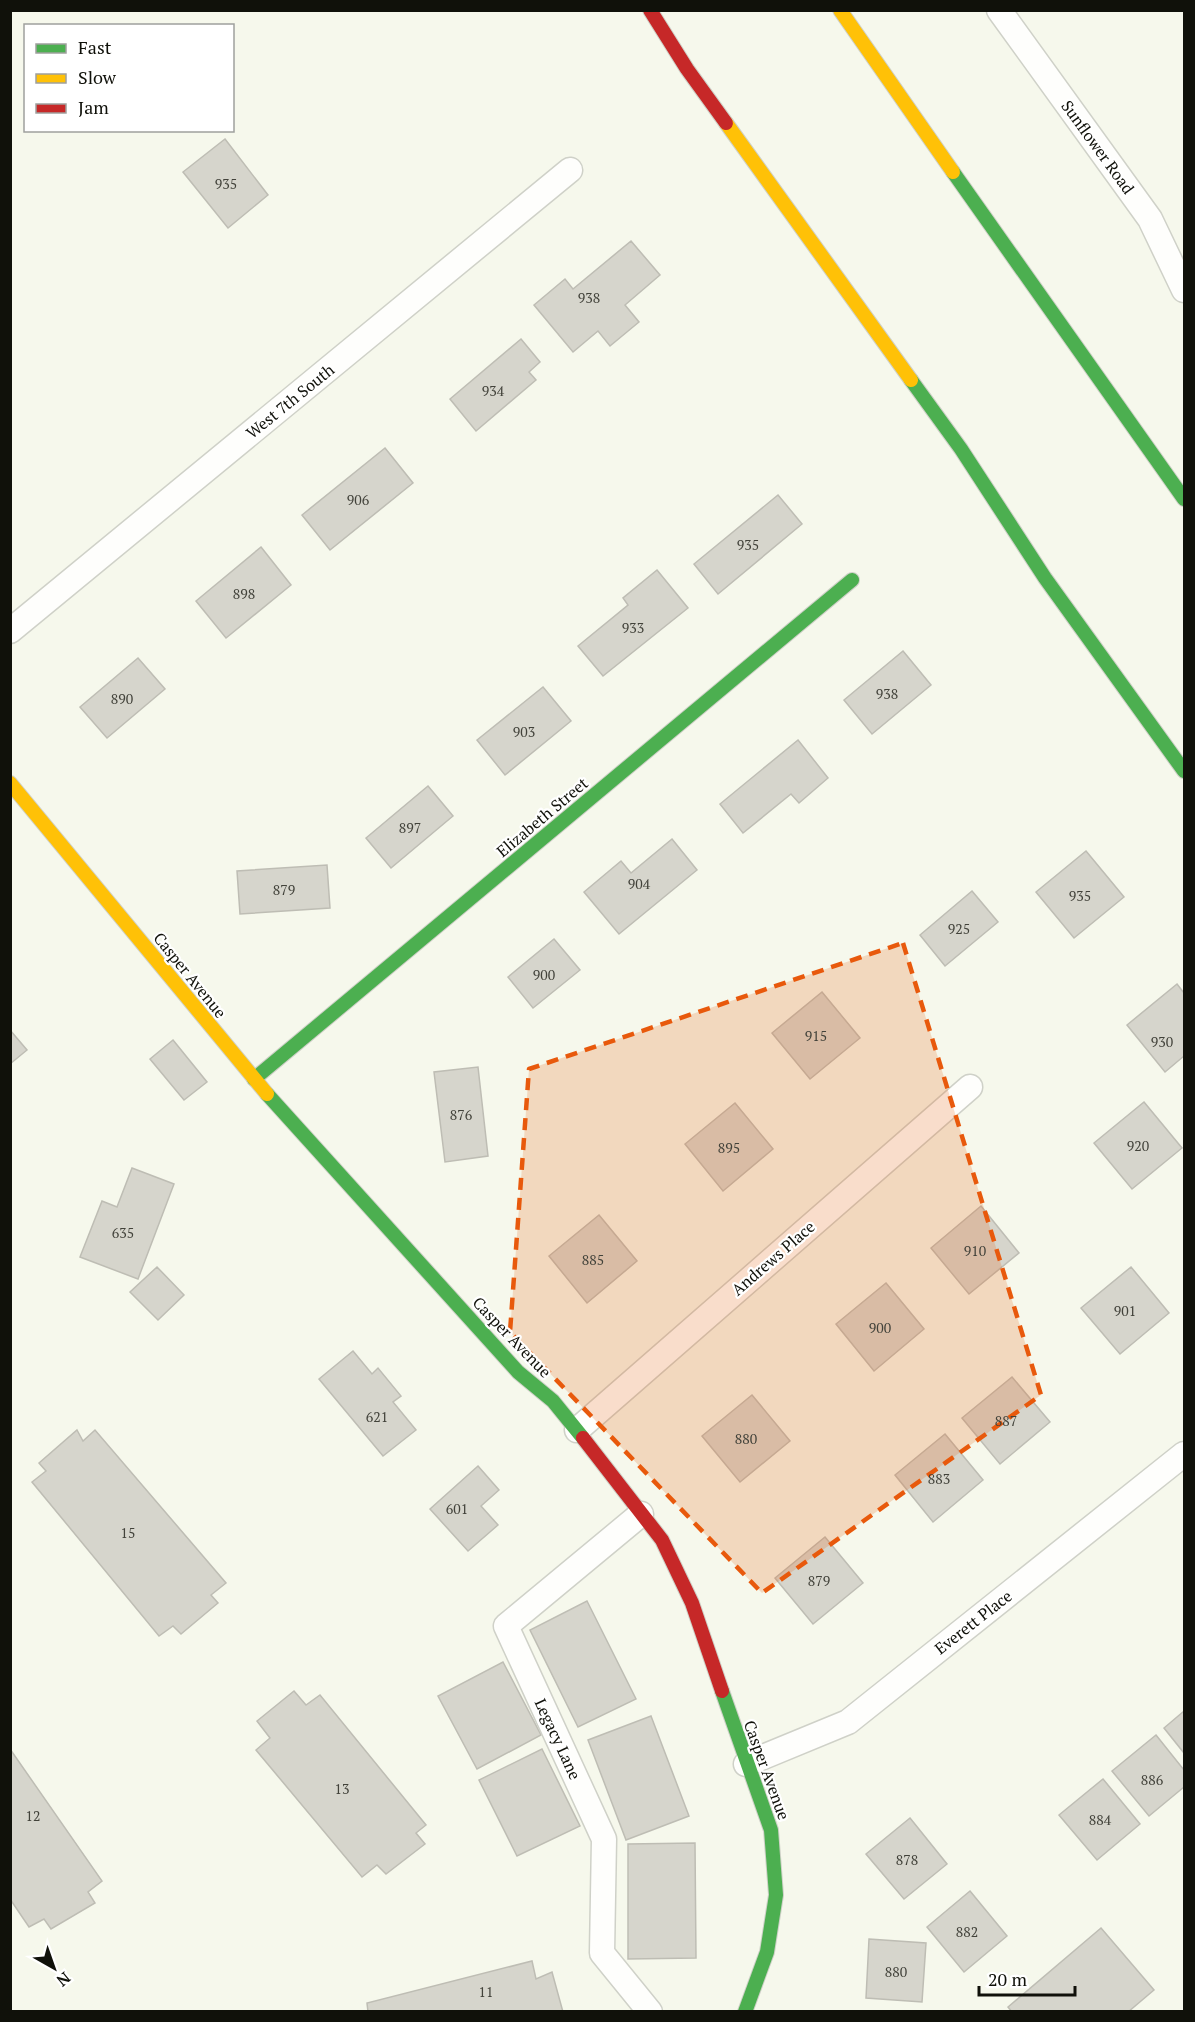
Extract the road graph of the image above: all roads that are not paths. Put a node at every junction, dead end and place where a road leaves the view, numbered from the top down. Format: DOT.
graph roads {
  1 [pos="650,10"];
  2 [pos="840,10"];
  3 [pos="999,10"];
  4 [pos="570,170"];
  5 [pos="1185,290"];
  6 [pos="1185,499"];
  7 [pos="852,580"];
  8 [pos="10,631"];
  9 [pos="1185,771"];
  10 [pos="10,783"];
  11 [pos="254,1079"];
  12 [pos="969,1087"];
  13 [pos="577,1430"];
  14 [pos="1185,1454"];
  15 [pos="641,1514"];
  16 [pos="746,1764"];
  17 [pos="650,2012"];
  18 [pos="745,2012"];
  1 -- 9 [label="main road"];
  2 -- 6 [label="main road"];
  3 -- 5 [label="street, Sunflower Road"];
  4 -- 8 [label="street, West 7th South"];
  7 -- 11 [label="main road, Elizabeth Street"];
  10 -- 11 [label="main road, Casper Avenue"];
  11 -- 13 [label="main road, Casper Avenue"];
  12 -- 13 [label="street, Andrews Place"];
  13 -- 15 [label="main road, Casper Avenue"];
  14 -- 16 [label="street, Everett Place"];
  15 -- 16 [label="main road, Casper Avenue"];
  15 -- 17 [label="street, Legacy Lane"];
  16 -- 18 [label="main road, Casper Avenue"];
}
